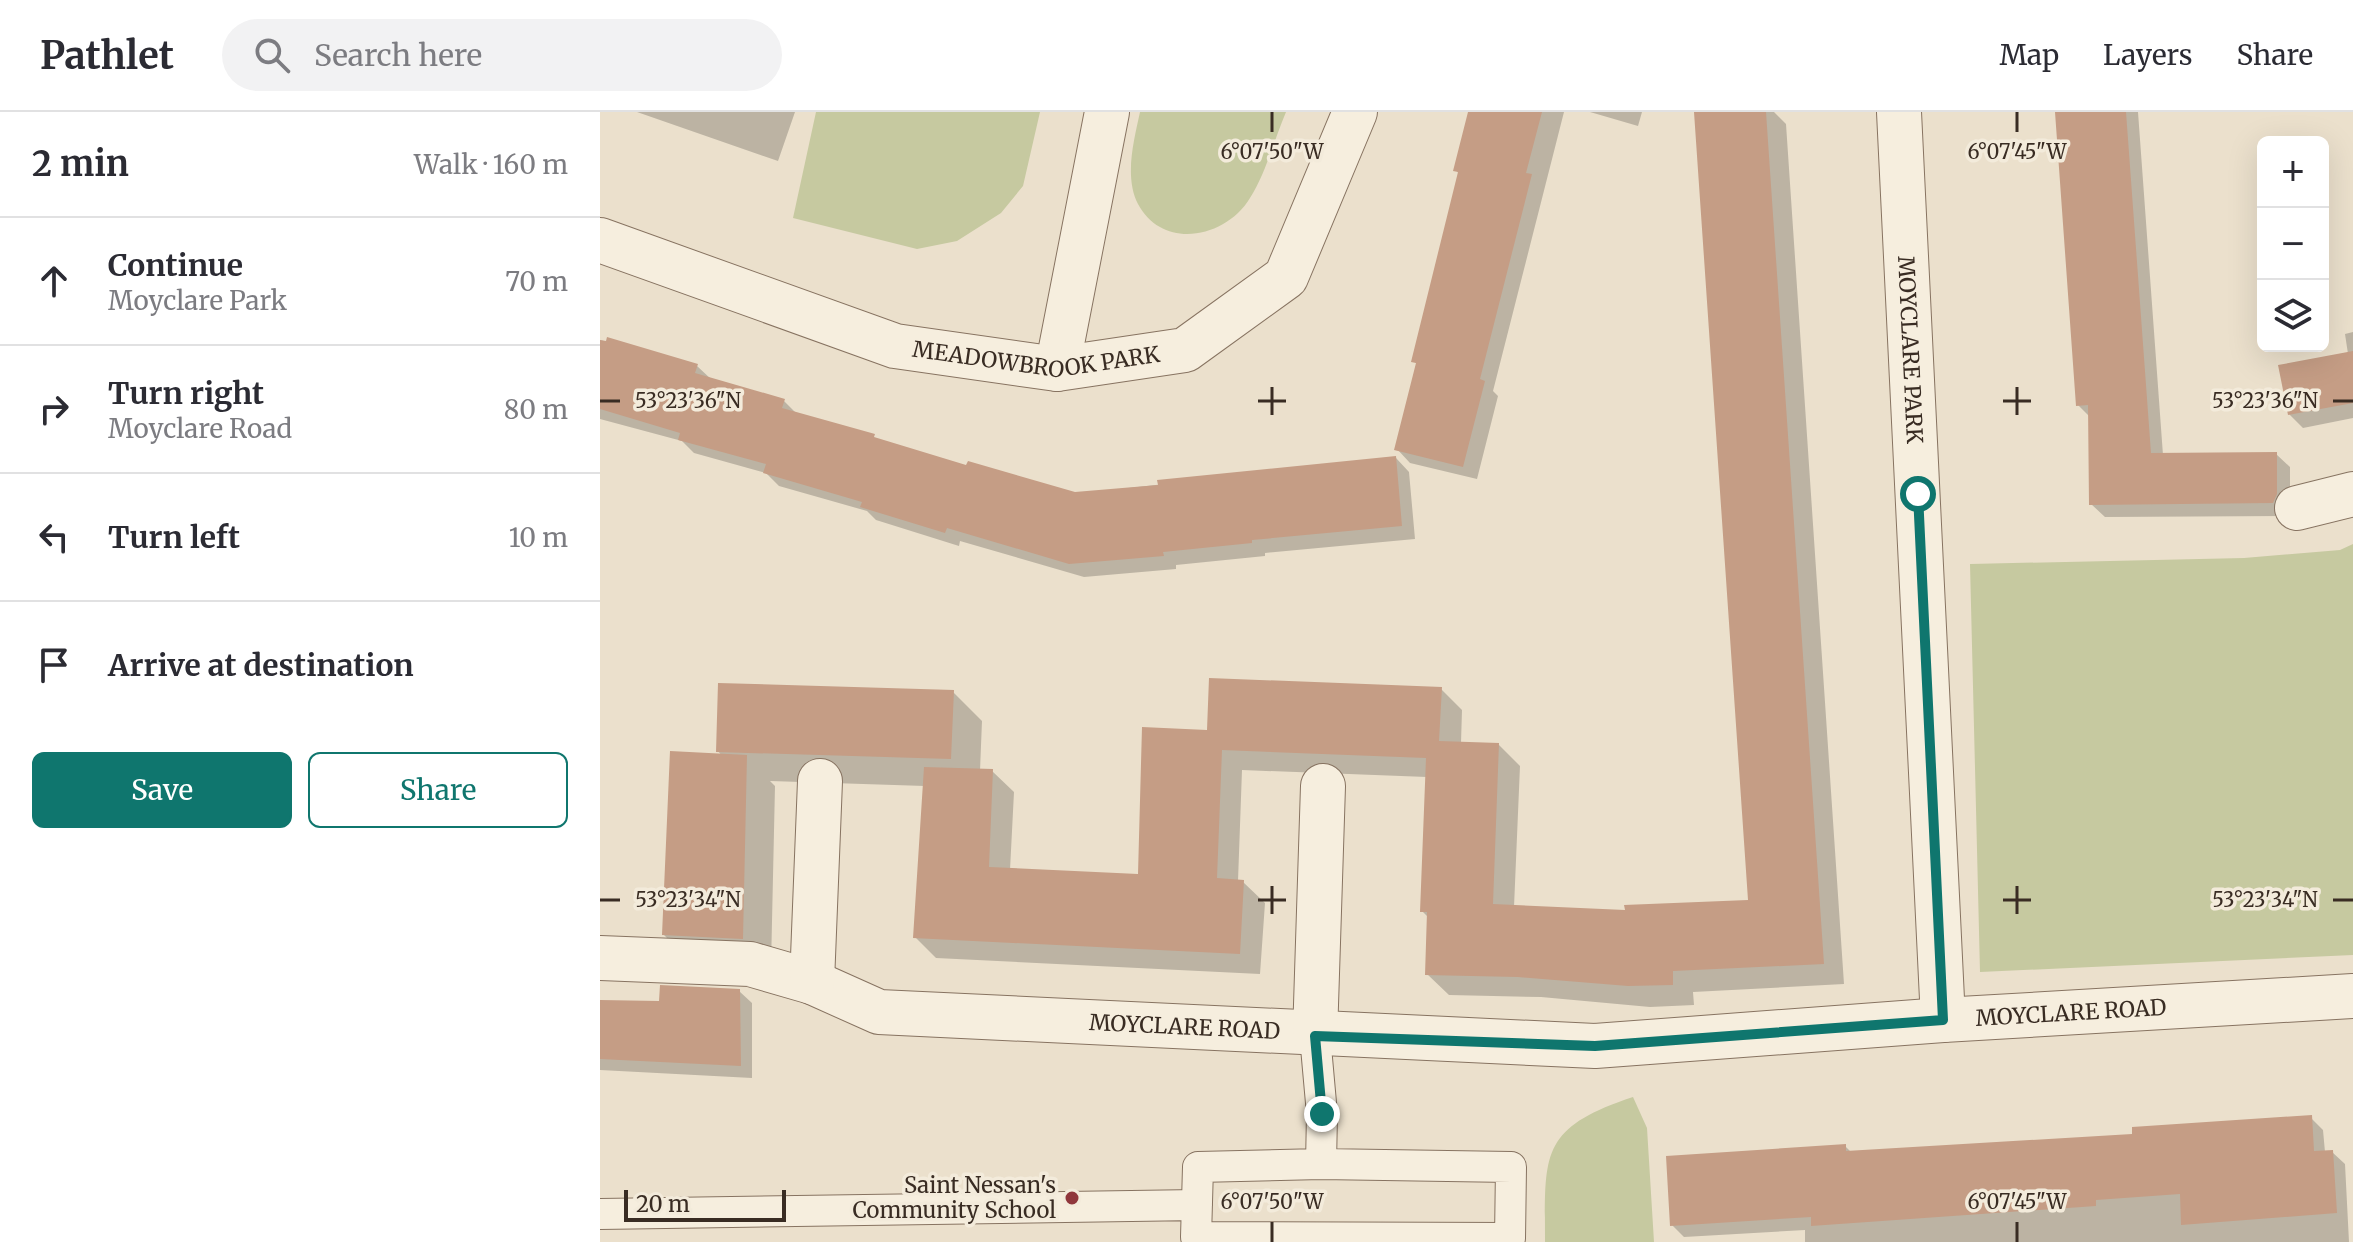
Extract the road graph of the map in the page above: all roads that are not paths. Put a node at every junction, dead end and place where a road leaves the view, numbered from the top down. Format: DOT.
graph roads {
  1 [pos="1107,112"];
  2 [pos="1355,112"];
  3 [pos="1899,112"];
  4 [pos="600,240"];
  5 [pos="1057,369"];
  6 [pos="2353,494"];
  7 [pos="2297,508"];
  8 [pos="820,781"];
  9 [pos="1323,786"];
  10 [pos="600,958"];
  11 [pos="812,982"];
  12 [pos="2353,996"];
  13 [pos="1943,1020"];
  14 [pos="1315,1036"];
  15 [pos="1321,1164"];
  16 [pos="1197,1205"];
  17 [pos="600,1214"];
  1 -- 5 [label="street"];
  2 -- 5 [label="street, MEADOWBROOK PARK"];
  3 -- 13 [label="street, MOYCLARE PARK"];
  4 -- 5 [label="street, MEADOWBROOK PARK"];
  6 -- 7 [label="street"];
  8 -- 11 [label="street"];
  9 -- 14 [label="street"];
  10 -- 11 [label="street, MOYCLARE ROAD"];
  11 -- 14 [label="street, MOYCLARE ROAD"];
  12 -- 13 [label="street, MOYCLARE ROAD"];
  13 -- 14 [label="street, MOYCLARE ROAD"];
  14 -- 15 [label="lane"];
  15 -- 16 [label="lane"];
  15 -- 16 [label="lane"];
  16 -- 17 [label="lane"];
}
